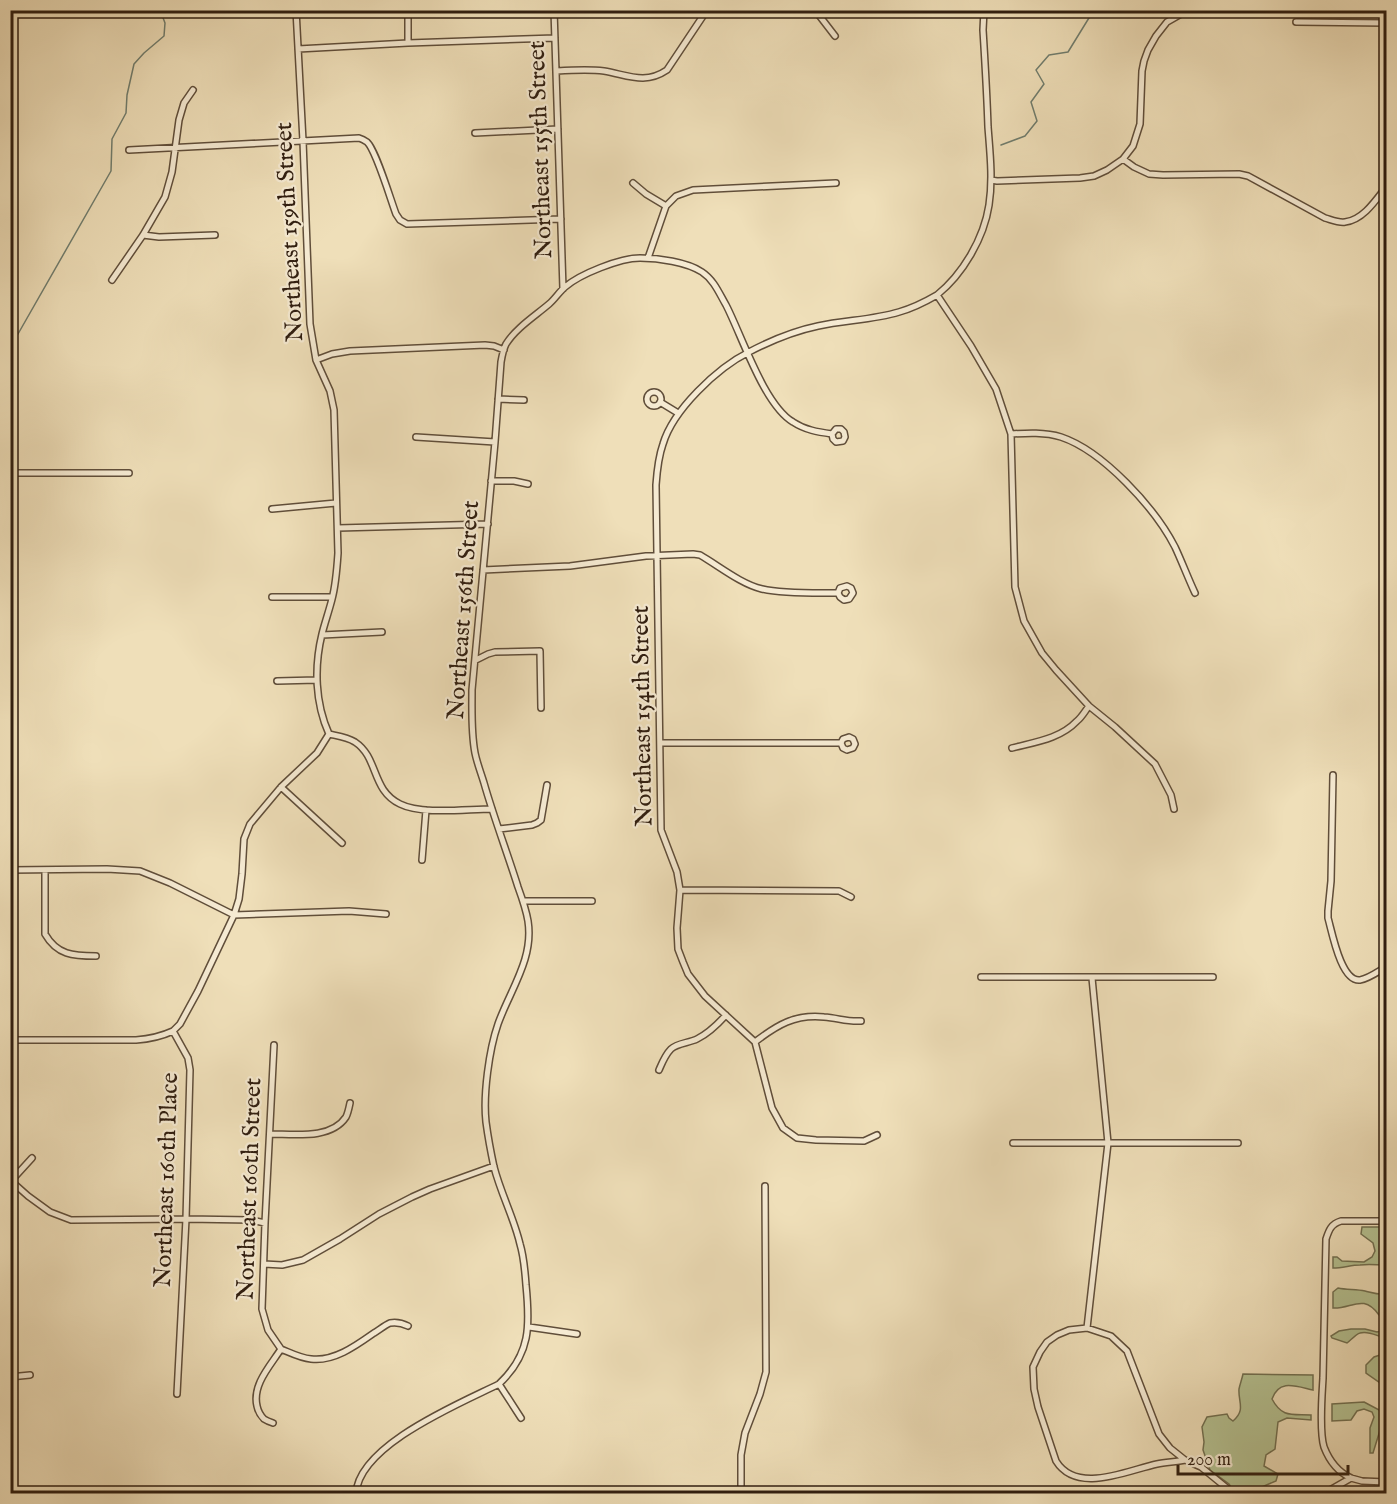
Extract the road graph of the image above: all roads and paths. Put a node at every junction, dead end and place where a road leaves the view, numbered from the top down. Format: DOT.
graph roads {
  1 [pos="296,10"];
  2 [pos="408,10"];
  3 [pos="554,10"];
  4 [pos="707,10"];
  5 [pos="815,10"];
  6 [pos="984,10"];
  7 [pos="1192,10"];
  8 [pos="1296,22"];
  9 [pos="1386,23"];
  10 [pos="835,36"];
  11 [pos="555,38"];
  12 [pos="408,43"];
  13 [pos="298,49"];
  14 [pos="557,71"];
  15 [pos="193,90"];
  16 [pos="1386,123"];
  17 [pos="558,129"];
  18 [pos="475,132"];
  19 [pos="1386,134"];
  20 [pos="303,141"];
  21 [pos="174,148"];
  22 [pos="129,150"];
  23 [pos="1123,159"];
  24 [pos="991,180"];
  25 [pos="633,183"];
  26 [pos="836,183"];
  27 [pos="1386,187"];
  28 [pos="666,206"];
  29 [pos="561,219"];
  30 [pos="215,235"];
  31 [pos="143,236"];
  32 [pos="648,258"];
  33 [pos="112,280"];
  34 [pos="563,289"];
  35 [pos="937,295"];
  36 [pos="504,350"];
  37 [pos="747,352"];
  38 [pos="316,360"];
  39 [pos="498,399"];
  40 [pos="524,400"];
  41 [pos="660,402"];
  42 [pos="678,413"];
  43 [pos="832,434"];
  44 [pos="1011,434"];
  45 [pos="416,437"];
  46 [pos="495,442"];
  47 [pos="10,473"];
  48 [pos="129,473"];
  49 [pos="491,481"];
  50 [pos="528,484"];
  51 [pos="336,503"];
  52 [pos="272,508"];
  53 [pos="488,524"];
  54 [pos="338,528"];
  55 [pos="658,555"];
  56 [pos="483,570"];
  57 [pos="838,593"];
  58 [pos="1195,593"];
  59 [pos="272,597"];
  60 [pos="332,597"];
  61 [pos="382,632"];
  62 [pos="322,634"];
  63 [pos="476,660"];
  64 [pos="317,680"];
  65 [pos="277,681"];
  66 [pos="1089,706"];
  67 [pos="540,708"];
  68 [pos="329,734"];
  69 [pos="660,743"];
  70 [pos="842,743"];
  71 [pos="1012,748"];
  72 [pos="1332,775"];
  73 [pos="547,785"];
  74 [pos="281,787"];
  75 [pos="492,809"];
  76 [pos="1174,809"];
  77 [pos="426,810"];
  78 [pos="499,830"];
  79 [pos="342,843"];
  80 [pos="422,860"];
  81 [pos="10,870"];
  82 [pos="45,870"];
  83 [pos="680,890"];
  84 [pos="851,897"];
  85 [pos="523,901"];
  86 [pos="592,901"];
  87 [pos="386,914"];
  88 [pos="234,915"];
  89 [pos="96,956"];
  90 [pos="1386,967"];
  91 [pos="981,977"];
  92 [pos="1213,977"];
  93 [pos="1092,978"];
  94 [pos="726,1015"];
  95 [pos="861,1021"];
  96 [pos="173,1030"];
  97 [pos="10,1040"];
  98 [pos="755,1042"];
  99 [pos="274,1045"];
  100 [pos="659,1070"];
  101 [pos="350,1103"];
  102 [pos="270,1134"];
  103 [pos="877,1134"];
  104 [pos="1013,1143"];
  105 [pos="1107,1143"];
  106 [pos="1238,1143"];
  107 [pos="32,1158"];
  108 [pos="494,1166"];
  109 [pos="11,1180"];
  110 [pos="765,1186"];
  111 [pos="186,1219"];
  112 [pos="1386,1221"];
  113 [pos="265,1223"];
  114 [pos="264,1264"];
  115 [pos="408,1326"];
  116 [pos="529,1327"];
  117 [pos="1087,1328"];
  118 [pos="577,1334"];
  119 [pos="281,1349"];
  120 [pos="30,1375"];
  121 [pos="10,1377"];
  122 [pos="499,1384"];
  123 [pos="177,1394"];
  124 [pos="522,1418"];
  125 [pos="273,1423"];
  126 [pos="1185,1460"];
  127 [pos="1351,1478"];
  128 [pos="1386,1482"];
  129 [pos="356,1494"];
  130 [pos="741,1494"];
  131 [pos="1231,1494"];
  132 [pos="1323,1494"];
  1 -- 13 [label="street, Northeast 159th Street"];
  2 -- 12 [label="street"];
  3 -- 11 [label="street, Northeast 155th Street"];
  4 -- 14 [label="street"];
  5 -- 10 [label="street"];
  6 -- 24 [label="street"];
  7 -- 23 [label="street"];
  8 -- 9 [label="street"];
  11 -- 12 [label="street"];
  11 -- 14 [label="street, Northeast 155th Street"];
  12 -- 13 [label="street"];
  13 -- 20 [label="street, Northeast 159th Street"];
  14 -- 17 [label="street, Northeast 155th Street"];
  15 -- 21 [label="street"];
  16 -- 19 [label="street"];
  17 -- 18 [label="street"];
  17 -- 29 [label="street, Northeast 155th Street"];
  20 -- 21 [label="street"];
  20 -- 29 [label="street"];
  20 -- 38 [label="street, Northeast 159th Street"];
  21 -- 22 [label="street"];
  21 -- 31 [label="street"];
  23 -- 24 [label="street"];
  23 -- 27 [label="street"];
  24 -- 35 [label="street"];
  25 -- 28 [label="street"];
  26 -- 28 [label="street"];
  28 -- 32 [label="street"];
  29 -- 34 [label="street, Northeast 155th Street"];
  30 -- 31 [label="street"];
  31 -- 33 [label="street"];
  32 -- 34 [label="street, Northeast 156th Street"];
  32 -- 37 [label="street, Northeast 156th Street"];
  34 -- 36 [label="street, Northeast 156th Street"];
  35 -- 37 [label="street, Northeast 154th Street"];
  35 -- 44 [label="street"];
  36 -- 38 [label="street"];
  36 -- 39 [label="street, Northeast 156th Street"];
  37 -- 42 [label="street, Northeast 154th Street"];
  37 -- 43 [label="street, Northeast 156th Street"];
  38 -- 51 [label="street, Northeast 159th Street"];
  39 -- 40 [label="street"];
  39 -- 46 [label="street, Northeast 156th Street"];
  41 -- 42 [label="street"];
  42 -- 55 [label="street, Northeast 154th Street"];
  44 -- 58 [label="street"];
  44 -- 66 [label="street"];
  45 -- 46 [label="street"];
  46 -- 49 [label="street, Northeast 156th Street"];
  47 -- 48 [label="street"];
  49 -- 50 [label="street"];
  49 -- 53 [label="street, Northeast 156th Street"];
  51 -- 52 [label="street"];
  51 -- 54 [label="street, Northeast 159th Street"];
  53 -- 54 [label="street"];
  53 -- 56 [label="street, Northeast 156th Street"];
  54 -- 60 [label="street, Northeast 159th Street"];
  55 -- 56 [label="street"];
  55 -- 57 [label="street"];
  55 -- 69 [label="street, Northeast 154th Street"];
  56 -- 63 [label="street, Northeast 156th Street"];
  59 -- 60 [label="street"];
  60 -- 62 [label="street, Northeast 159th Street"];
  61 -- 62 [label="street"];
  62 -- 64 [label="street, Northeast 159th Street"];
  63 -- 67 [label="street"];
  63 -- 75 [label="street, Northeast 156th Street"];
  64 -- 65 [label="street"];
  64 -- 68 [label="street, Northeast 159th Street"];
  66 -- 71 [label="street"];
  66 -- 76 [label="street"];
  68 -- 74 [label="street"];
  68 -- 77 [label="street"];
  69 -- 70 [label="street"];
  69 -- 83 [label="street, Northeast 154th Street"];
  72 -- 90 [label="street"];
  73 -- 78 [label="street"];
  74 -- 79 [label="street"];
  74 -- 88 [label="street"];
  75 -- 77 [label="street"];
  75 -- 78 [label="street, Northeast 156th Street"];
  77 -- 80 [label="street"];
  78 -- 85 [label="street, Northeast 156th Street"];
  81 -- 82 [label="street"];
  82 -- 88 [label="street"];
  82 -- 89 [label="street"];
  83 -- 84 [label="street"];
  83 -- 94 [label="street, Northeast 154th Street"];
  85 -- 86 [label="street"];
  85 -- 108 [label="street, Northeast 156th Street"];
  87 -- 88 [label="street"];
  88 -- 96 [label="street"];
  91 -- 93 [label="street"];
  92 -- 93 [label="street"];
  93 -- 105 [label="street"];
  94 -- 98 [label="street, Northeast 154th Street"];
  94 -- 100 [label="street"];
  95 -- 98 [label="street"];
  96 -- 97 [label="street"];
  96 -- 111 [label="street, Northeast 160th Place"];
  98 -- 103 [label="street"];
  99 -- 102 [label="street, Northeast 160th Street"];
  101 -- 102 [label="street"];
  102 -- 113 [label="street, Northeast 160th Street"];
  104 -- 105 [label="street"];
  105 -- 106 [label="street"];
  105 -- 117 [label="street"];
  107 -- 109 [label="street"];
  108 -- 114 [label="street"];
  108 -- 116 [label="street, Northeast 156th Street"];
  109 -- 111 [label="street"];
  110 -- 130 [label="street"];
  111 -- 113 [label="street"];
  111 -- 123 [label="street, Northeast 160th Place"];
  112 -- 127 [label="street"];
  113 -- 114 [label="street, Northeast 160th Street"];
  114 -- 119 [label="street, Northeast 160th Street"];
  115 -- 119 [label="street"];
  116 -- 118 [label="street"];
  116 -- 122 [label="street"];
  117 -- 126 [label="street"];
  117 -- 126 [label="street"];
  119 -- 125 [label="street"];
  120 -- 121 [label="street"];
  122 -- 124 [label="street"];
  122 -- 129 [label="street"];
  126 -- 131 [label="street"];
  127 -- 128 [label="street"];
  127 -- 132 [label="street"];
}
